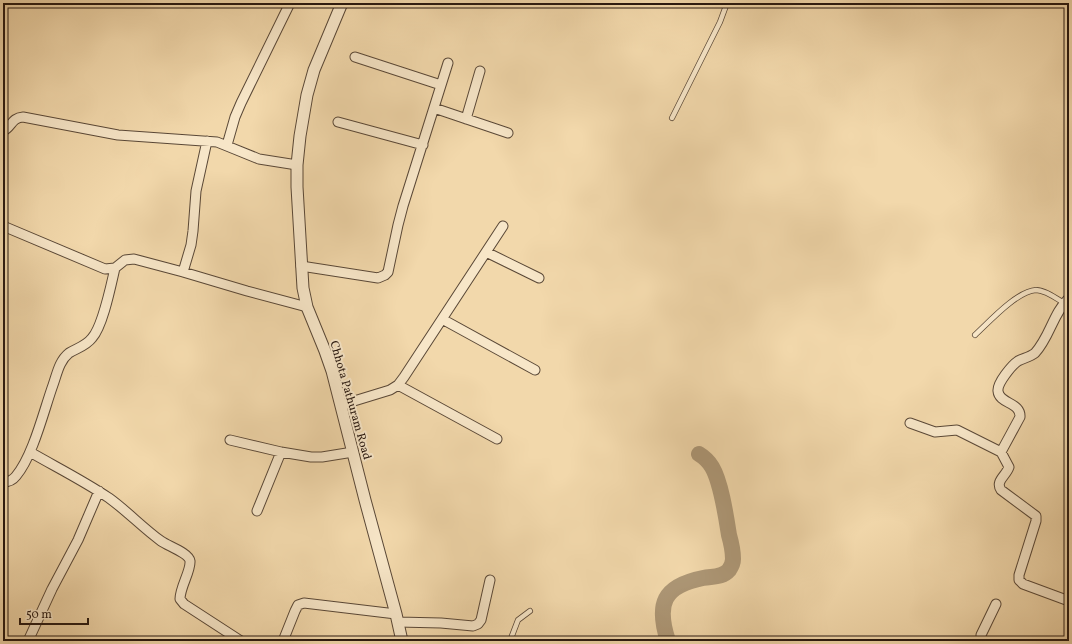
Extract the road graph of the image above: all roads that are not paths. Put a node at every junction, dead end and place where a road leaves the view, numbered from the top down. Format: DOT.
graph roads {
  1 [pos="290,3"];
  2 [pos="342,3"];
  3 [pos="727,3"];
  4 [pos="355,58"];
  5 [pos="448,63"];
  6 [pos="480,71"];
  7 [pos="442,85"];
  8 [pos="434,108"];
  9 [pos="672,118"];
  10 [pos="466,119"];
  11 [pos="338,122"];
  12 [pos="3,131"];
  13 [pos="508,133"];
  14 [pos="207,141"];
  15 [pos="227,145"];
  16 [pos="423,145"];
  17 [pos="297,165"];
  18 [pos="3,226"];
  19 [pos="503,226"];
  20 [pos="486,252"];
  21 [pos="301,266"];
  22 [pos="115,268"];
  23 [pos="183,272"];
  24 [pos="539,278"];
  25 [pos="1066,300"];
  26 [pos="307,307"];
  27 [pos="442,319"];
  28 [pos="975,335"];
  29 [pos="535,370"];
  30 [pos="398,385"];
  31 [pos="341,405"];
  32 [pos="910,423"];
  33 [pos="497,439"];
  34 [pos="230,440"];
  35 [pos="30,452"];
  36 [pos="281,452"];
  37 [pos="353,452"];
  38 [pos="1001,452"];
  39 [pos="3,482"];
  40 [pos="99,491"];
  41 [pos="257,511"];
  42 [pos="490,580"];
  43 [pos="1069,601"];
  44 [pos="996,604"];
  45 [pos="530,611"];
  46 [pos="397,618"];
  47 [pos="28,641"];
  48 [pos="241,641"];
  49 [pos="283,641"];
  50 [pos="402,641"];
  51 [pos="510,641"];
  52 [pos="981,641"];
  1 -- 15 [label="street"];
  2 -- 17 [label="street, Chhota Pathuram Road"];
  3 -- 9 [label="lane"];
  4 -- 7 [label="street"];
  5 -- 7 [label="street"];
  6 -- 10 [label="street"];
  7 -- 8 [label="street"];
  8 -- 10 [label="street"];
  8 -- 16 [label="street"];
  10 -- 13 [label="street"];
  11 -- 16 [label="street"];
  12 -- 14 [label="street"];
  14 -- 15 [label="street"];
  14 -- 23 [label="street"];
  15 -- 17 [label="street"];
  16 -- 21 [label="street"];
  17 -- 21 [label="street, Chhota Pathuram Road"];
  18 -- 22 [label="street"];
  19 -- 20 [label="street"];
  20 -- 24 [label="street"];
  20 -- 27 [label="street"];
  21 -- 26 [label="street, Chhota Pathuram Road"];
  22 -- 23 [label="street"];
  22 -- 35 [label="street"];
  23 -- 26 [label="street"];
  25 -- 28 [label="lane"];
  25 -- 38 [label="street"];
  26 -- 31 [label="street, Chhota Pathuram Road"];
  27 -- 29 [label="street"];
  27 -- 30 [label="street"];
  30 -- 31 [label="street"];
  30 -- 33 [label="street"];
  31 -- 37 [label="street, Chhota Pathuram Road"];
  32 -- 38 [label="street"];
  34 -- 36 [label="street"];
  35 -- 39 [label="street"];
  35 -- 40 [label="street"];
  36 -- 37 [label="street"];
  36 -- 41 [label="street"];
  37 -- 46 [label="street, Chhota Pathuram Road"];
  38 -- 43 [label="street"];
  40 -- 47 [label="street"];
  40 -- 48 [label="street"];
  42 -- 46 [label="street"];
  44 -- 52 [label="street"];
  45 -- 51 [label="lane"];
  46 -- 49 [label="street"];
  46 -- 50 [label="street, Chhota Pathuram Road"];
}
